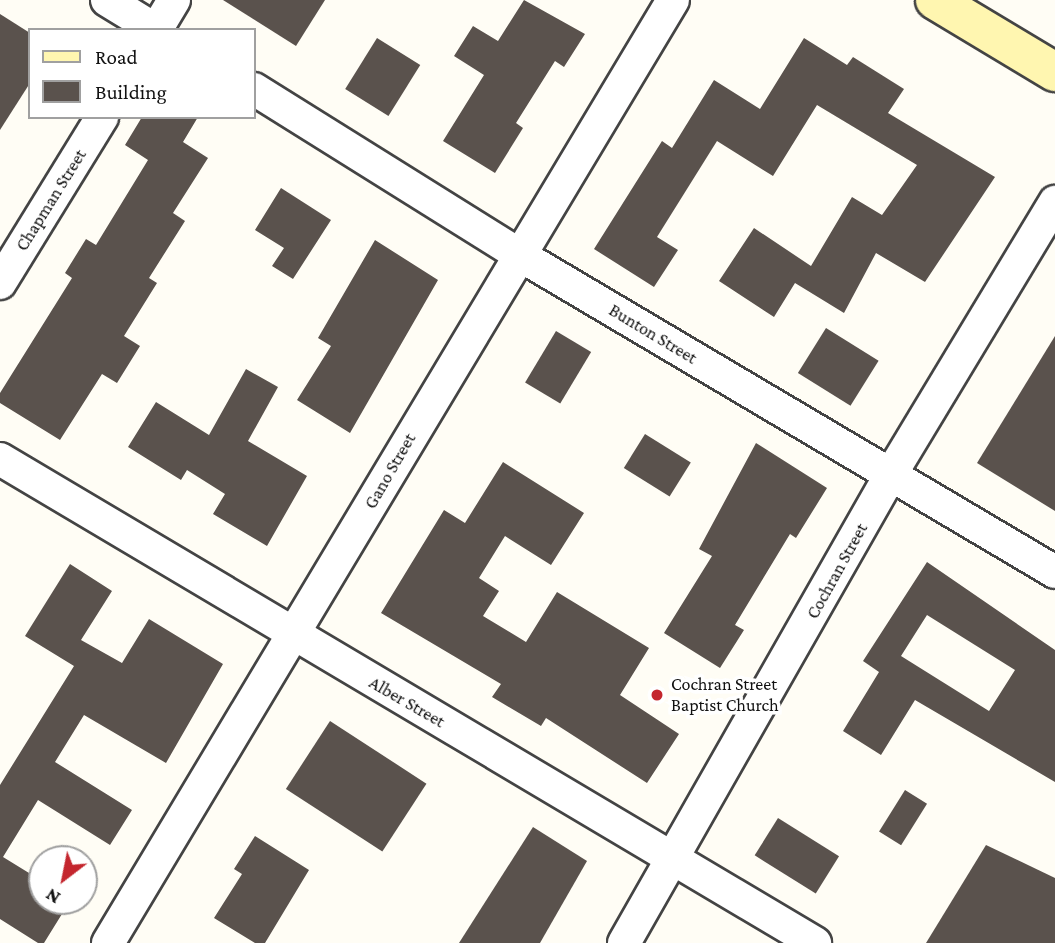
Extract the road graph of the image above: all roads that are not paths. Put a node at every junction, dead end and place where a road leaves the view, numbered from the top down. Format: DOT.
graph roads {
  1 [pos="107,0"];
  2 [pos="174,0"];
  3 [pos="673,0"];
  4 [pos="935,0"];
  5 [pos="153,28"];
  6 [pos="157,28"];
  7 [pos="1055,72"];
  8 [pos="256,90"];
  9 [pos="101,119"];
  10 [pos="1055,202"];
  11 [pos="518,254"];
  12 [pos="0,283"];
  13 [pos="0,458"];
  14 [pos="891,474"];
  15 [pos="1055,572"];
  16 [pos="295,635"];
  17 [pos="674,859"];
  18 [pos="108,943"];
  19 [pos="624,943"];
  20 [pos="816,943"];
  1 -- 5 [label="street"];
  2 -- 6 [label="street"];
  3 -- 11 [label="street, Gano Street"];
  4 -- 7 [label="main road"];
  8 -- 11 [label="street, Bunton Street"];
  9 -- 12 [label="street, Chapman Street"];
  10 -- 14 [label="street, Cochran Street"];
  11 -- 14 [label="street, Bunton Street"];
  11 -- 16 [label="street, Gano Street"];
  13 -- 16 [label="street, Alber Street"];
  14 -- 15 [label="street, Bunton Street"];
  14 -- 17 [label="street, Cochran Street"];
  16 -- 17 [label="street, Alber Street"];
  16 -- 18 [label="street, Gano Street"];
  17 -- 19 [label="street, Cochran Street"];
  17 -- 20 [label="street, Alber Street"];
}
